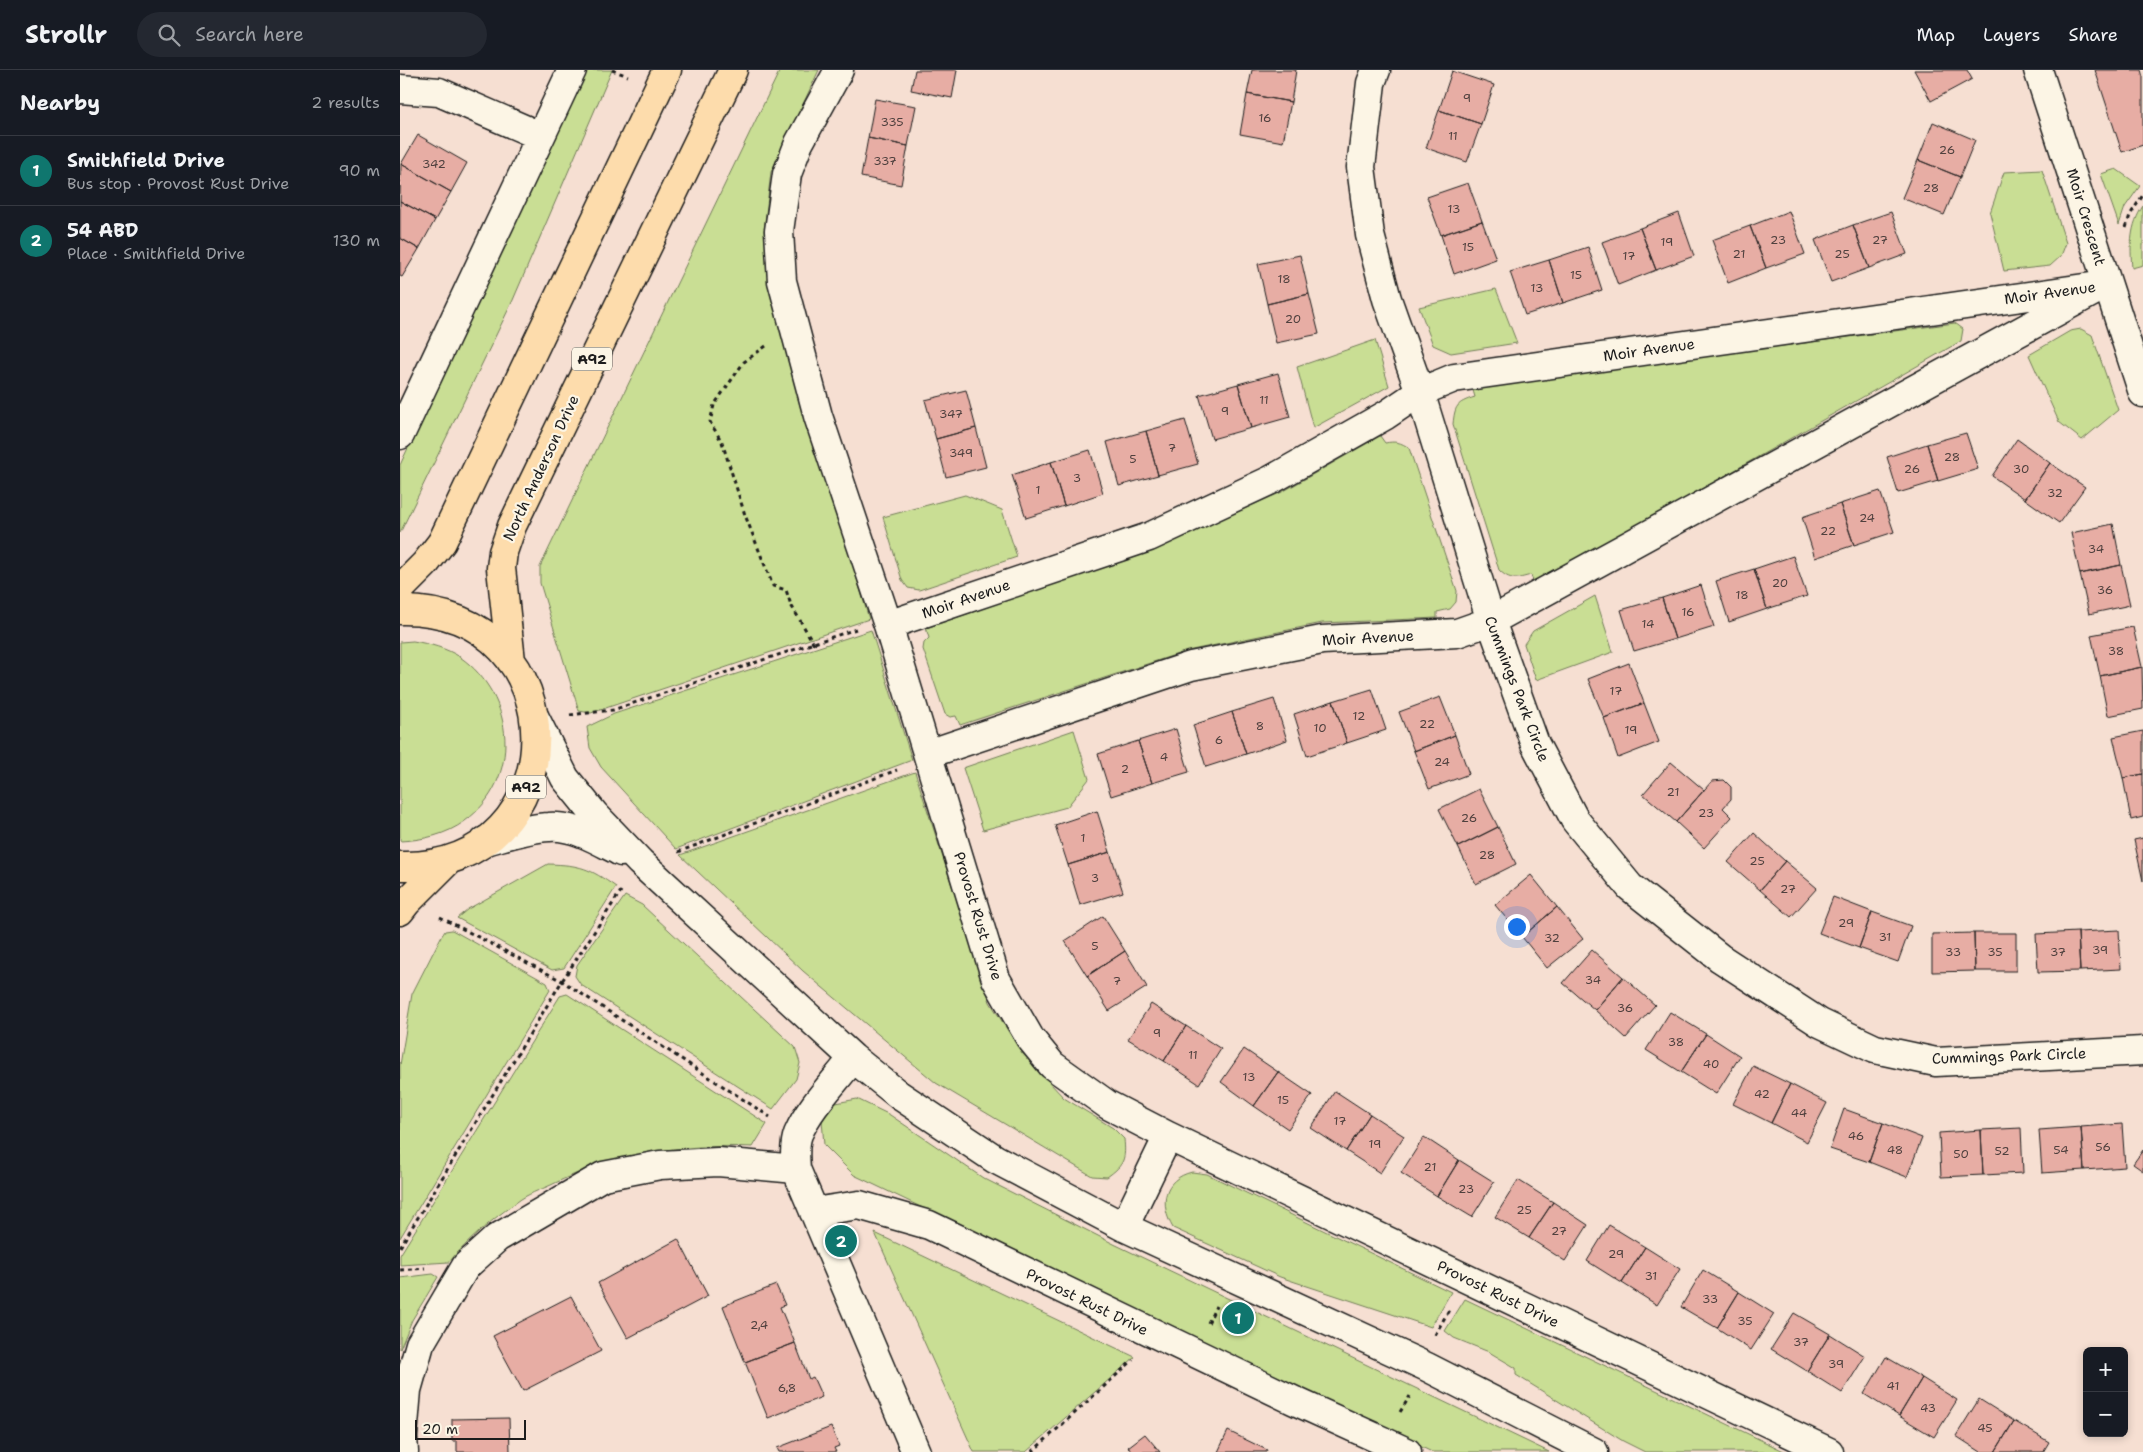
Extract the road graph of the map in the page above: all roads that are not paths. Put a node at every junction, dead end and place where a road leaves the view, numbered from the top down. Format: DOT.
graph roads {
  1 [pos="572,70"];
  2 [pos="667,70"];
  3 [pos="733,70"];
  4 [pos="839,70"];
  5 [pos="1376,70"];
  6 [pos="2038,70"];
  7 [pos="400,90"];
  8 [pos="540,136"];
  9 [pos="2107,284"];
  10 [pos="1420,392"];
  11 [pos="2143,393"];
  12 [pos="400,435"];
  13 [pos="400,589"];
  14 [pos="400,610"];
  15 [pos="1491,621"];
  16 [pos="888,624"];
  17 [pos="512,661"];
  18 [pos="536,718"];
  19 [pos="928,754"];
  20 [pos="485,841"];
  21 [pos="449,860"];
  22 [pos="640,862"];
  23 [pos="400,866"];
  24 [pos="403,906"];
  25 [pos="2143,1051"];
  26 [pos="853,1058"];
  27 [pos="1168,1136"];
  28 [pos="796,1169"];
  29 [pos="814,1212"];
  30 [pos="1124,1227"];
  31 [pos="404,1452"];
  32 [pos="916,1452"];
  33 [pos="1407,1452"];
  34 [pos="1594,1452"];
  35 [pos="1829,1452"];
  1 -- 8 [label="street"];
  2 -- 13 [label="main road"];
  3 -- 17 [label="main road, North Anderson Drive / A92"];
  4 -- 16 [label="street"];
  5 -- 10 [label="street, Cummings Park Circle"];
  6 -- 9 [label="street, Moir Crescent"];
  7 -- 8 [label="street"];
  8 -- 12 [label="street"];
  9 -- 10 [label="street, Moir Avenue"];
  9 -- 11 [label="street, Moir Crescent"];
  9 -- 15 [label="street, Moir Avenue"];
  10 -- 15 [label="street, Cummings Park Circle"];
  10 -- 16 [label="street, Moir Avenue"];
  14 -- 17 [label="main road, A92"];
  15 -- 19 [label="street, Moir Avenue"];
  15 -- 25 [label="street, Cummings Park Circle"];
  16 -- 19 [label="street, Provost Rust Drive"];
  17 -- 18 [label="main road, A92"];
  18 -- 20 [label="main road, A92"];
  18 -- 22 [label="street"];
  19 -- 27 [label="street, Provost Rust Drive"];
  20 -- 21 [label="main road, A92"];
  20 -- 22 [label="street"];
  21 -- 23 [label="main road, A92"];
  21 -- 24 [label="main road, A92"];
  22 -- 26 [label="street"];
  26 -- 28 [label="street"];
  26 -- 30 [label="street"];
  27 -- 30 [label="street"];
  27 -- 35 [label="street, Provost Rust Drive"];
  28 -- 29 [label="street"];
  28 -- 31 [label="street"];
  29 -- 32 [label="street"];
  29 -- 33 [label="street, Provost Rust Drive"];
  30 -- 34 [label="street"];
}
